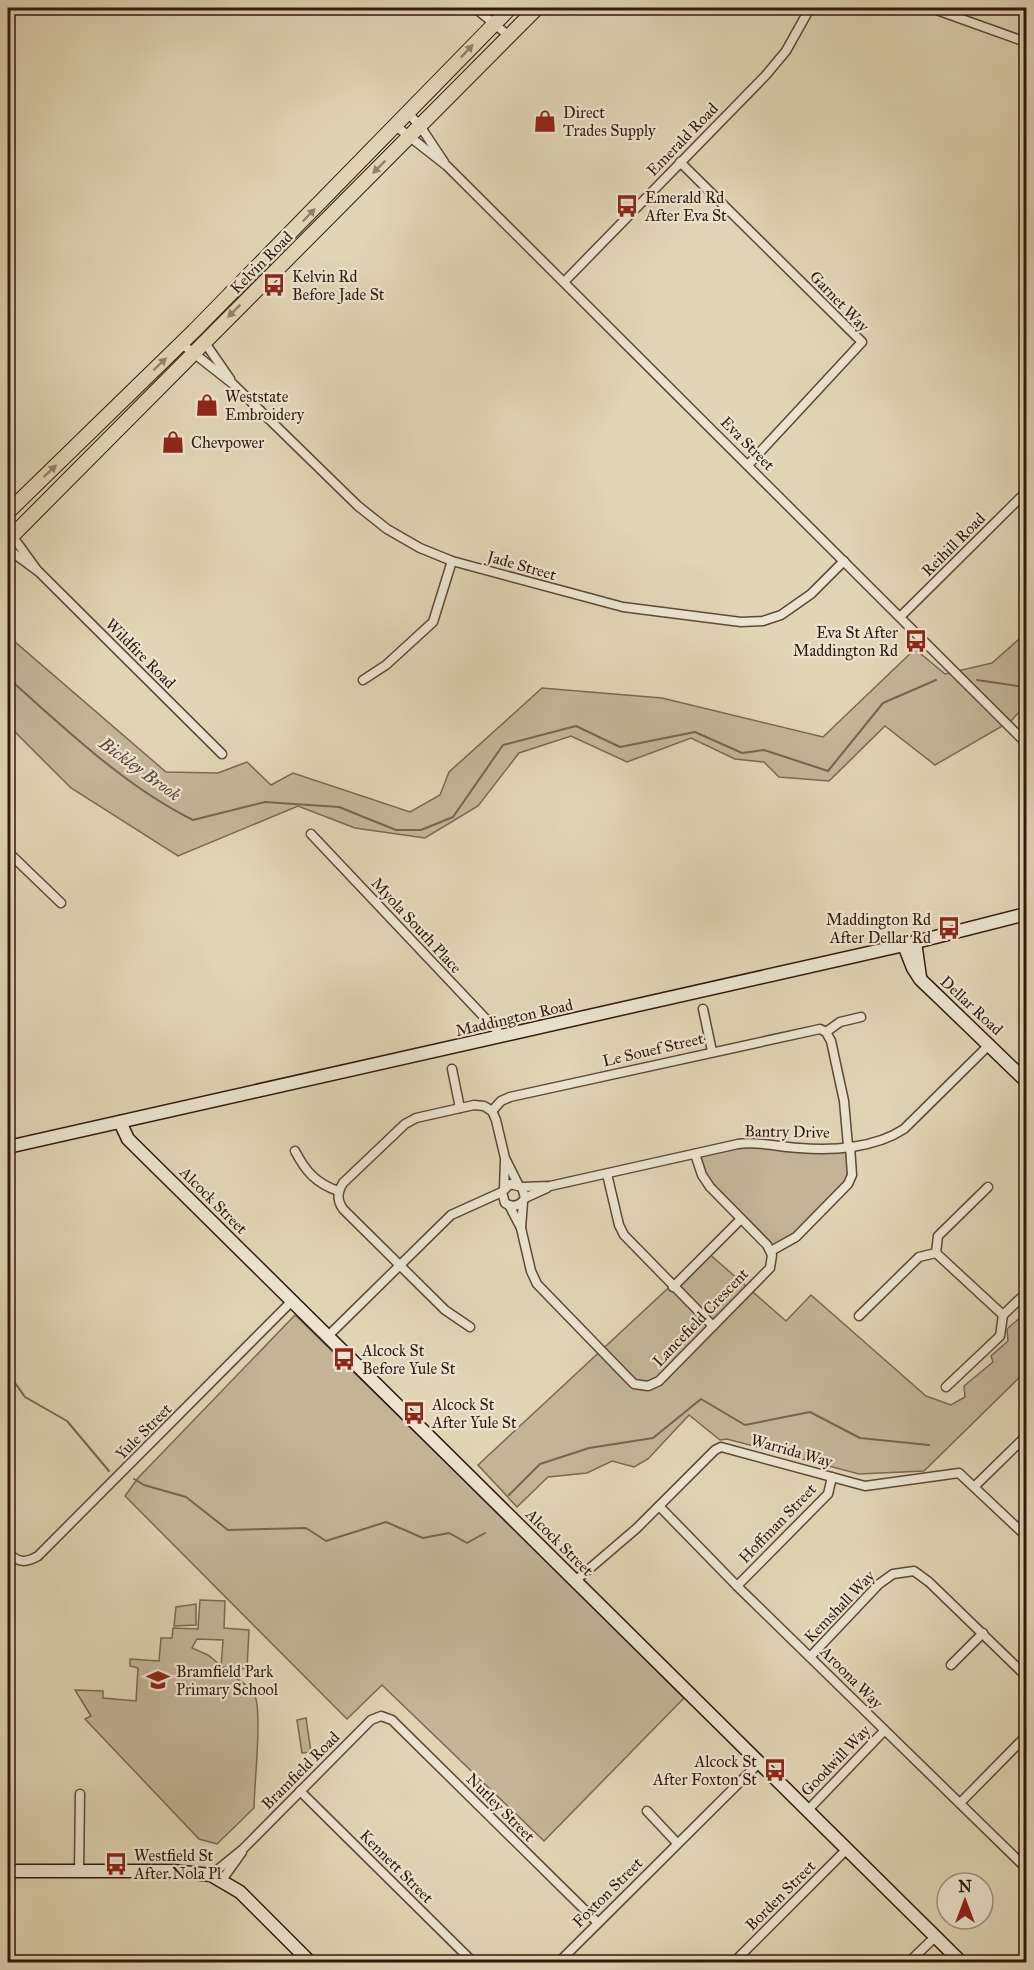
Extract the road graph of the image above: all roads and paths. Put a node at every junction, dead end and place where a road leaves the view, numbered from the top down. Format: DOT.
graph roads {
  1 [pos="475,8"];
  2 [pos="510,8"];
  3 [pos="537,8"];
  4 [pos="810,8"];
  5 [pos="931,8"];
  6 [pos="494,23"];
  7 [pos="509,36"];
  8 [pos="1026,42"];
  9 [pos="409,114"];
  10 [pos="396,126"];
  11 [pos="420,126"];
  12 [pos="409,138"];
  13 [pos="680,162"];
  14 [pos="447,166"];
  15 [pos="276,270"];
  16 [pos="252,273"];
  17 [pos="564,282"];
  18 [pos="199,336"];
  19 [pos="187,349"];
  20 [pos="233,384"];
  21 [pos="748,465"];
  22 [pos="1026,492"];
  23 [pos="8,512"];
  24 [pos="9,535"];
  25 [pos="8,549"];
  26 [pos="452,561"];
  27 [pos="844,561"];
  28 [pos="39,572"];
  29 [pos="900,617"];
  30 [pos="363,680"];
  31 [pos="1026,743"];
  32 [pos="222,754"];
  33 [pos="311,834"];
  34 [pos="8,852"];
  35 [pos="61,903"];
  36 [pos="1026,914"];
  37 [pos="910,944"];
  38 [pos="702,1009"];
  39 [pos="861,1017"];
  40 [pos="826,1032"];
  41 [pos="502,1036"];
  42 [pos="990,1044"];
  43 [pos="712,1051"];
  44 [pos="452,1069"];
  45 [pos="1026,1081"];
  46 [pos="460,1108"];
  47 [pos="492,1111"];
  48 [pos="126,1121"];
  49 [pos="849,1146"];
  50 [pos="8,1147"];
  51 [pos="296,1151"];
  52 [pos="696,1154"];
  53 [pos="506,1158"];
  54 [pos="608,1174"];
  55 [pos="520,1185"];
  56 [pos="550,1186"];
  57 [pos="988,1187"];
  58 [pos="503,1190"];
  59 [pos="339,1191"];
  60 [pos="524,1200"];
  61 [pos="476,1204"];
  62 [pos="507,1204"];
  63 [pos="741,1219"];
  64 [pos="521,1228"];
  65 [pos="771,1251"];
  66 [pos="936,1253"];
  67 [pos="400,1265"];
  68 [pos="673,1287"];
  69 [pos="1026,1293"];
  70 [pos="292,1301"];
  71 [pos="1003,1315"];
  72 [pos="859,1316"];
  73 [pos="713,1326"];
  74 [pos="470,1327"];
  75 [pos="328,1336"];
  76 [pos="945,1387"];
  77 [pos="1026,1436"];
  78 [pos="832,1477"];
  79 [pos="975,1486"];
  80 [pos="659,1506"];
  81 [pos="1026,1536"];
  82 [pos="8,1553"];
  83 [pos="575,1581"];
  84 [pos="737,1586"];
  85 [pos="983,1633"];
  86 [pos="810,1657"];
  87 [pos="951,1665"];
  88 [pos="1026,1676"];
  89 [pos="381,1716"];
  90 [pos="884,1731"];
  91 [pos="1026,1736"];
  92 [pos="759,1762"];
  93 [pos="300,1791"];
  94 [pos="80,1794"];
  95 [pos="960,1803"];
  96 [pos="808,1810"];
  97 [pos="647,1811"];
  98 [pos="677,1843"];
  99 [pos="847,1849"];
  100 [pos="1026,1868"];
  101 [pos="8,1871"];
  102 [pos="79,1871"];
  103 [pos="217,1877"];
  104 [pos="597,1923"];
  105 [pos="935,1937"];
  106 [pos="310,1962"];
  107 [pos="473,1962"];
  108 [pos="558,1962"];
  109 [pos="734,1962"];
  110 [pos="909,1962"];
  111 [pos="961,1962"];
  1 -- 6 [label="street"];
  2 -- 6 [label="main road, Kelvin Road"];
  3 -- 7 [label="main road, Kelvin Road"];
  4 -- 13 [label="street, Emerald Road"];
  5 -- 8 [label="street"];
  6 -- 7 [label="street"];
  9 -- 6 [label="main road, Kelvin Road, one-way"];
  7 -- 11 [label="main road, Kelvin Road"];
  9 -- 10 [label="main road, Kelvin Road"];
  9 -- 11 [label="street, Eva Street"];
  10 -- 12 [label="street, Eva Street"];
  16 -- 10 [label="main road, Kelvin Road, one-way"];
  11 -- 12 [label="main road, Kelvin Road"];
  11 -- 14 [label="street, Eva Street"];
  12 -- 14 [label="street, Eva Street"];
  12 -- 15 [label="main road, Kelvin Road, one-way"];
  13 -- 17 [label="street, Emerald Road"];
  13 -- 21 [label="street, Garnet Way"];
  14 -- 17 [label="street, Eva Street"];
  15 -- 16 [label="main road"];
  15 -- 18 [label="main road, Kelvin Road, one-way"];
  16 -- 18 [label="main road, Kelvin Road"];
  17 -- 21 [label="street, Eva Street"];
  18 -- 19 [label="main road, Kelvin Road"];
  18 -- 20 [label="street, Jade Street"];
  19 -- 20 [label="street, Jade Street"];
  23 -- 19 [label="main road, Kelvin Road, one-way"];
  19 -- 24 [label="main road, Kelvin Road"];
  20 -- 26 [label="street, Jade Street"];
  21 -- 27 [label="street, Eva Street"];
  22 -- 29 [label="street, Reihill Road"];
  24 -- 28 [label="street, Wildfire Road"];
  25 -- 28 [label="street, Wildfire Road"];
  26 -- 27 [label="street, Jade Street"];
  26 -- 30 [label="street"];
  27 -- 29 [label="street, Eva Street"];
  28 -- 32 [label="street, Wildfire Road"];
  29 -- 31 [label="street, Eva Street"];
  33 -- 41 [label="street, Myola South Place"];
  34 -- 35 [label="street"];
  36 -- 37 [label="main road, Maddington Road"];
  37 -- 41 [label="main road, Maddington Road"];
  37 -- 42 [label="main road, Dellar Road"];
  38 -- 43 [label="street"];
  39 -- 40 [label="street, Le Souef Street"];
  40 -- 43 [label="street, Le Souef Street"];
  40 -- 49 [label="street"];
  41 -- 48 [label="main road, Maddington Road"];
  42 -- 45 [label="main road, Dellar Road"];
  42 -- 49 [label="street, Bantry Drive"];
  43 -- 47 [label="street, Le Souef Street"];
  44 -- 46 [label="street"];
  46 -- 47 [label="street"];
  46 -- 59 [label="street"];
  47 -- 53 [label="street"];
  48 -- 50 [label="main road, Maddington Road"];
  48 -- 70 [label="main road, Alcock Street"];
  49 -- 52 [label="street, Bantry Drive"];
  49 -- 65 [label="street"];
  51 -- 59 [label="street"];
  52 -- 54 [label="street, Bantry Drive"];
  52 -- 63 [label="street"];
  53 -- 55 [label="street"];
  53 -- 58 [label="street"];
  54 -- 56 [label="street, Bantry Drive"];
  54 -- 68 [label="street"];
  55 -- 56 [label="street, Bantry Drive"];
  55 -- 58 [label="street"];
  55 -- 60 [label="street"];
  56 -- 60 [label="street, Bantry Drive"];
  57 -- 66 [label="street"];
  58 -- 61 [label="street"];
  58 -- 62 [label="street"];
  59 -- 67 [label="street"];
  60 -- 62 [label="street"];
  60 -- 64 [label="street, Lancefield Crescent"];
  61 -- 62 [label="street"];
  61 -- 67 [label="street"];
  62 -- 64 [label="street, Lancefield Crescent"];
  63 -- 65 [label="street"];
  63 -- 68 [label="street"];
  64 -- 73 [label="street, Lancefield Crescent"];
  65 -- 73 [label="street, Lancefield Crescent"];
  66 -- 71 [label="street"];
  66 -- 72 [label="street"];
  67 -- 74 [label="street"];
  67 -- 75 [label="street"];
  68 -- 73 [label="street"];
  69 -- 71 [label="street"];
  70 -- 75 [label="main road, Alcock Street"];
  70 -- 82 [label="street, Yule Street"];
  71 -- 76 [label="street"];
  75 -- 83 [label="main road, Alcock Street"];
  77 -- 79 [label="street"];
  78 -- 79 [label="street, Warrida Way"];
  78 -- 80 [label="street, Warrida Way"];
  78 -- 84 [label="street, Hoffman Street"];
  79 -- 81 [label="street, Warrida Way"];
  80 -- 83 [label="street, Warrida Way"];
  80 -- 84 [label="street, Aroona Way"];
  83 -- 92 [label="main road, Alcock Street"];
  84 -- 86 [label="street, Aroona Way"];
  85 -- 86 [label="street, Kemshall Way"];
  85 -- 87 [label="street"];
  85 -- 88 [label="street, Kemshall Way"];
  86 -- 90 [label="street, Aroona Way"];
  89 -- 93 [label="street, Bramfield Road"];
  89 -- 104 [label="street, Nutley Street"];
  90 -- 95 [label="street, Aroona Way"];
  90 -- 96 [label="street, Goodwill Way"];
  91 -- 95 [label="street"];
  92 -- 96 [label="main road, Alcock Street"];
  92 -- 98 [label="street, Foxton Street"];
  93 -- 103 [label="street, Bramfield Road"];
  93 -- 107 [label="street, Kennett Street"];
  94 -- 102 [label="street"];
  95 -- 100 [label="street, Aroona Way"];
  96 -- 99 [label="main road, Alcock Street"];
  97 -- 98 [label="street"];
  98 -- 104 [label="street, Foxton Street"];
  99 -- 105 [label="main road, Alcock Street"];
  99 -- 109 [label="street, Borden Street"];
  101 -- 102 [label="main road"];
  102 -- 103 [label="main road"];
  103 -- 106 [label="main road"];
  104 -- 108 [label="street, Foxton Street"];
  105 -- 110 [label="street"];
  105 -- 111 [label="main road, Alcock Street"];
}
